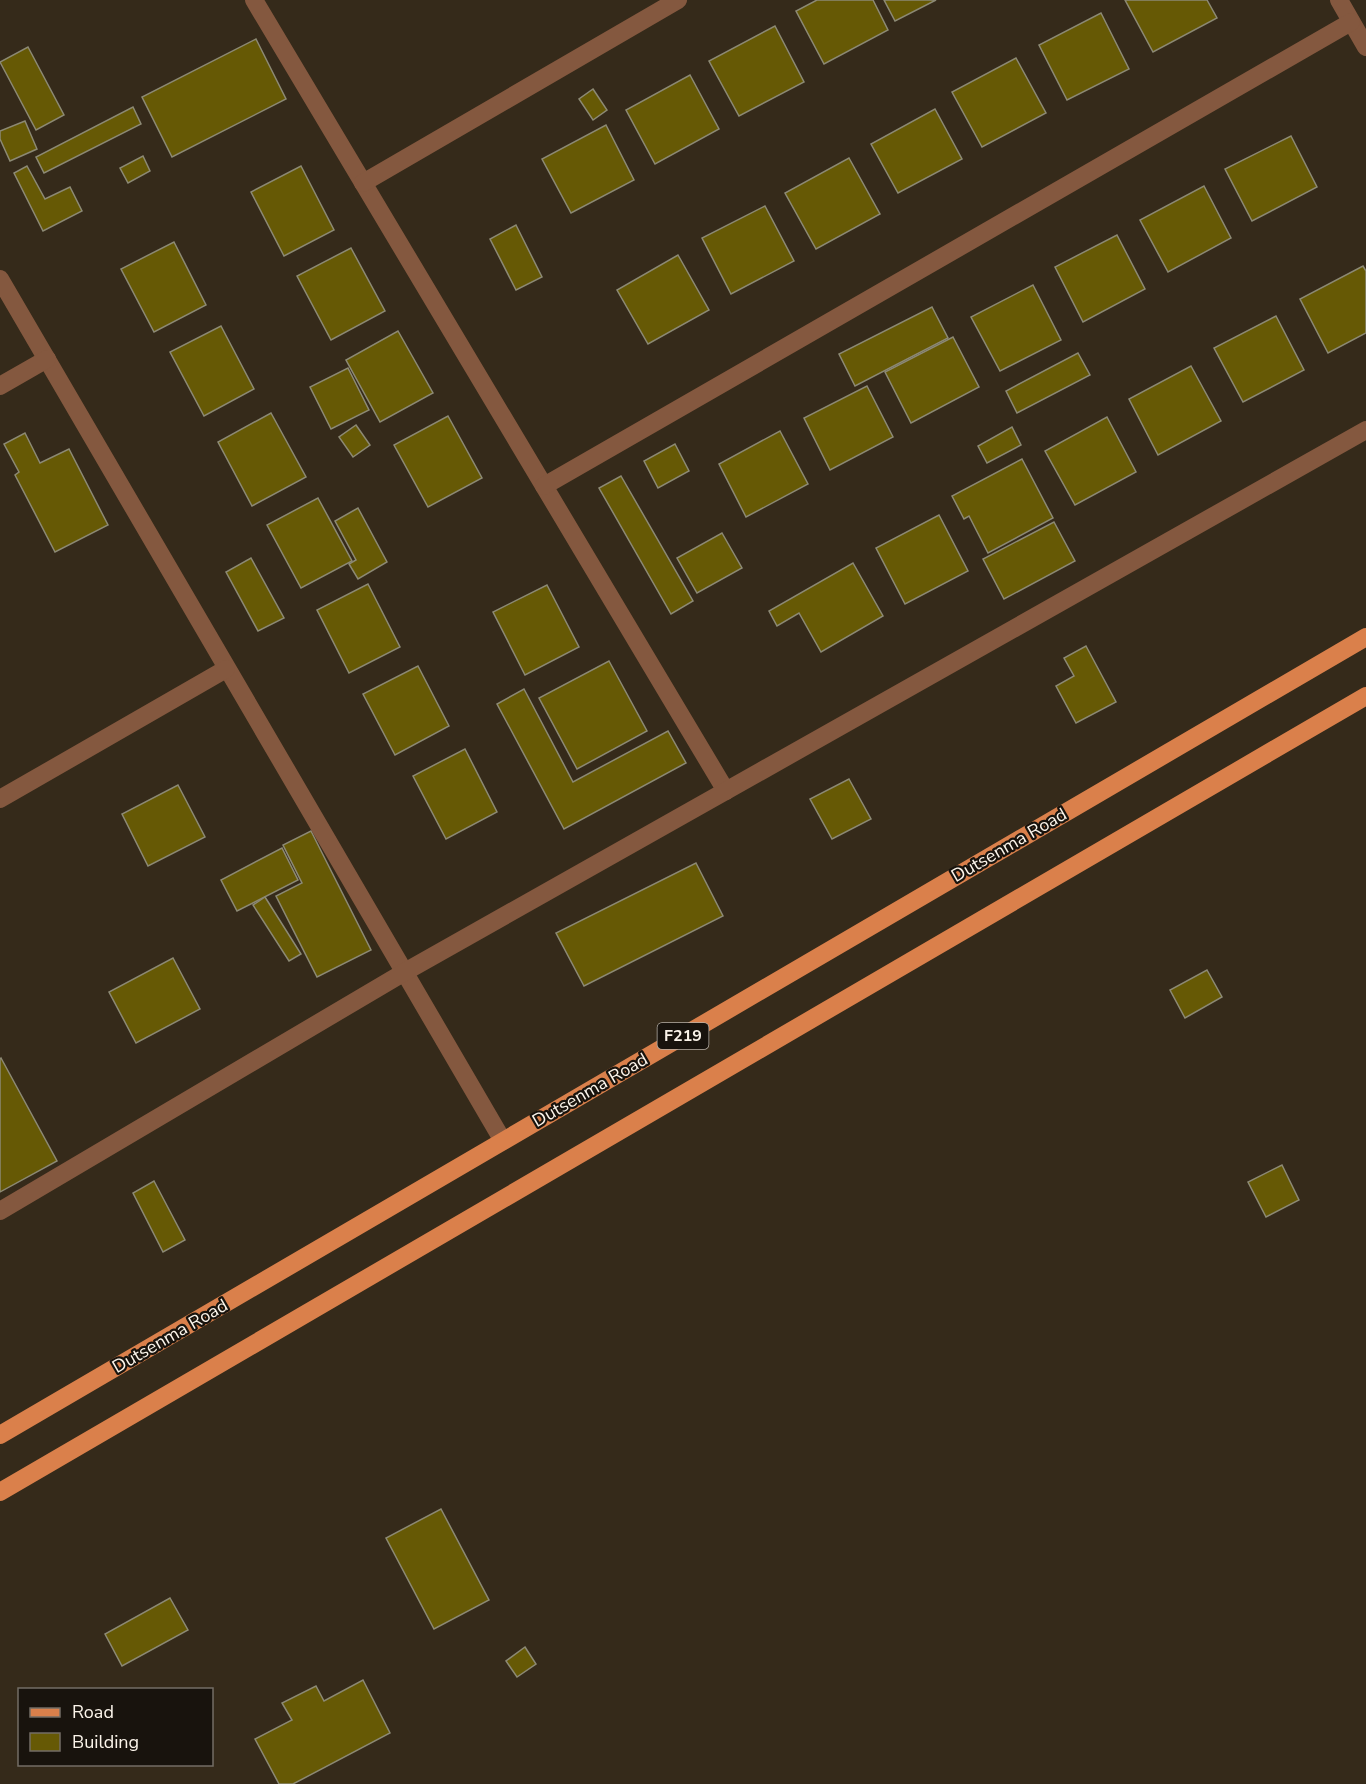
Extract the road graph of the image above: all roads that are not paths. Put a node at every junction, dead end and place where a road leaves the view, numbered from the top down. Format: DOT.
graph roads {
  1 [pos="255,0"];
  2 [pos="678,0"];
  3 [pos="1338,0"];
  4 [pos="1351,22"];
  5 [pos="1366,47"];
  6 [pos="363,183"];
  7 [pos="0,279"];
  8 [pos="47,359"];
  9 [pos="0,386"];
  10 [pos="1366,430"];
  11 [pos="544,486"];
  12 [pos="1366,637"];
  13 [pos="226,669"];
  14 [pos="1366,696"];
  15 [pos="726,791"];
  16 [pos="0,799"];
  17 [pos="403,973"];
  18 [pos="503,1141"];
  19 [pos="0,1211"];
  20 [pos="0,1435"];
  21 [pos="0,1492"];
  1 -- 6 [label="street"];
  2 -- 6 [label="street"];
  3 -- 4 [label="street"];
  4 -- 5 [label="street"];
  4 -- 11 [label="street"];
  6 -- 11 [label="street"];
  7 -- 8 [label="street"];
  8 -- 9 [label="street"];
  8 -- 13 [label="street"];
  10 -- 15 [label="street"];
  11 -- 15 [label="street"];
  12 -- 18 [label="main road, Dutsenma Road / F219"];
  13 -- 16 [label="street"];
  13 -- 17 [label="street"];
  14 -- 21 [label="main road, F219"];
  15 -- 17 [label="street"];
  17 -- 18 [label="street"];
  17 -- 19 [label="street"];
  18 -- 20 [label="main road, Dutsenma Road / F219"];
}
